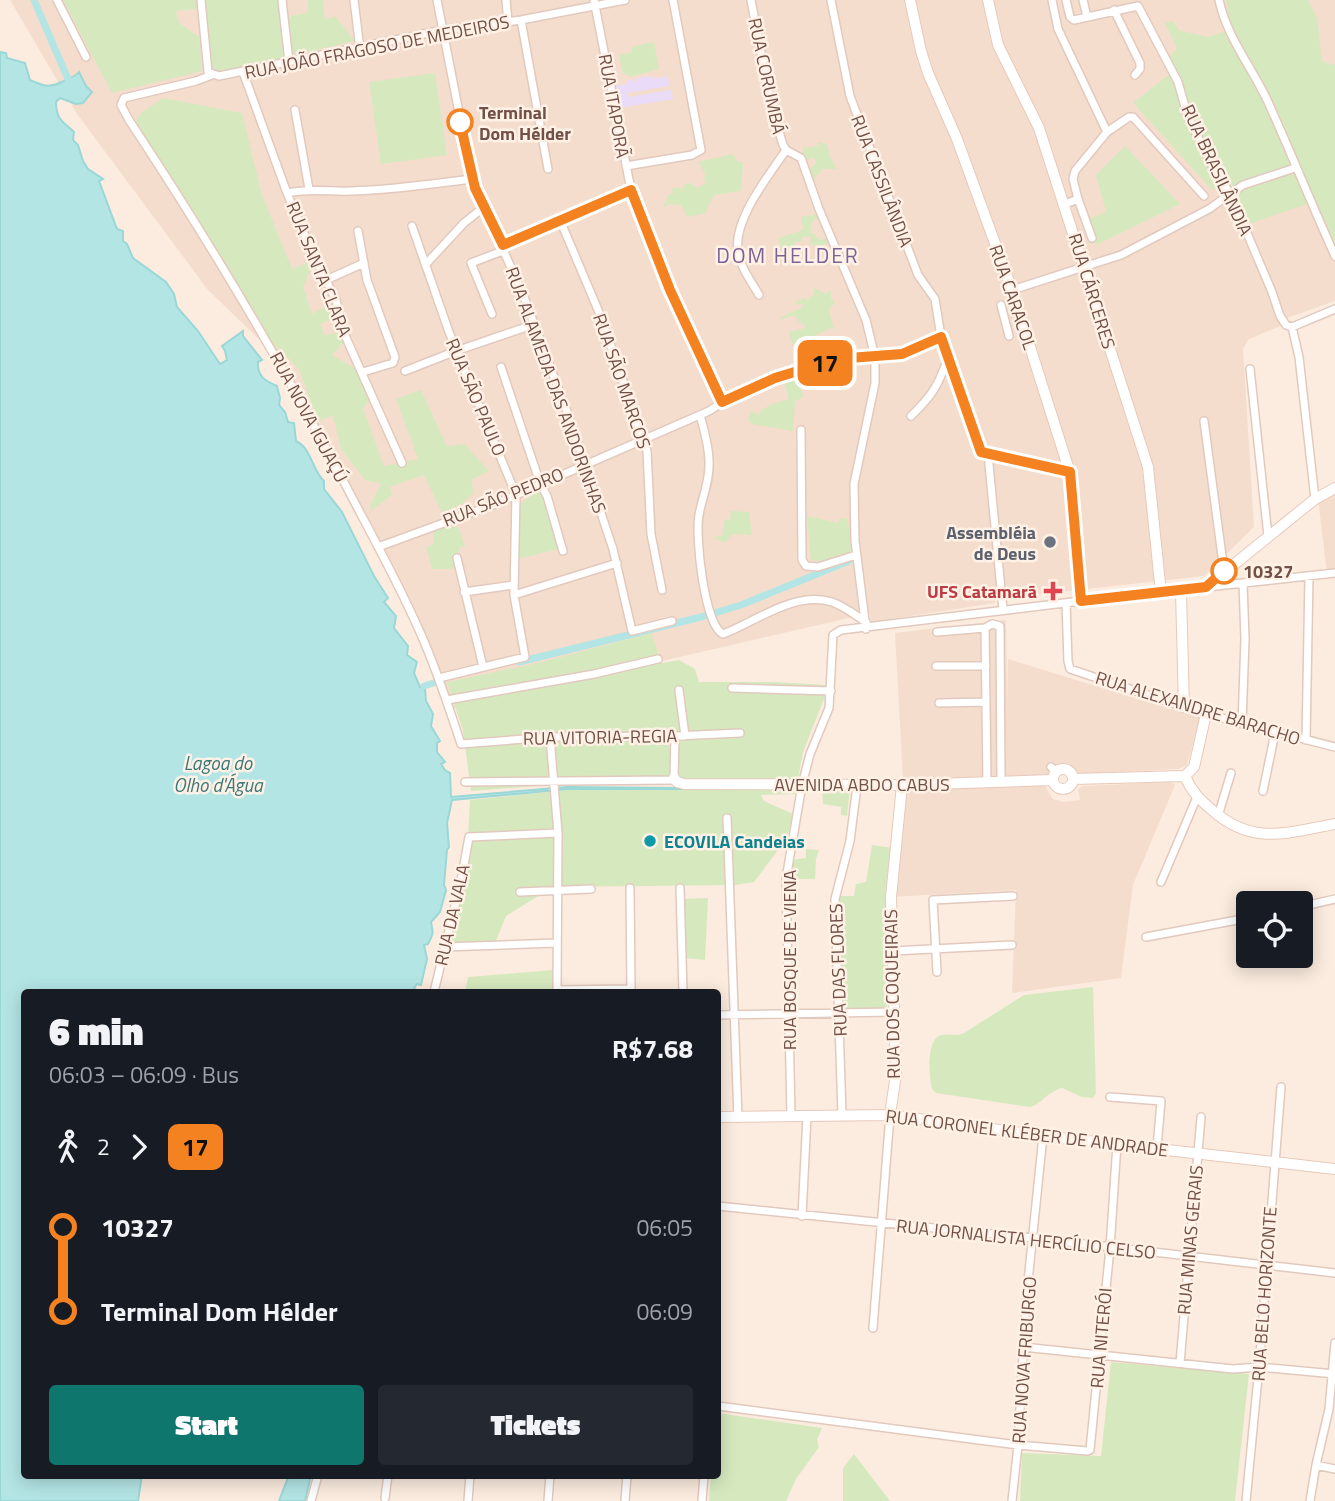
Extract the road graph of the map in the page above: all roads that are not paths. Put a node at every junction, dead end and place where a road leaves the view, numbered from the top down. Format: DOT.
graph roads {
  1 [pos="57,0"];
  2 [pos="201,0"];
  3 [pos="282,0"];
  4 [pos="354,0"];
  5 [pos="437,0"];
  6 [pos="506,0"];
  7 [pos="625,0"];
  8 [pos="673,0"];
  9 [pos="751,0"];
  10 [pos="831,0"];
  11 [pos="910,0"];
  12 [pos="988,0"];
  13 [pos="1052,0"];
  14 [pos="1066,0"];
  15 [pos="1083,0"];
  16 [pos="1219,0"];
  17 [pos="595,4"];
  18 [pos="1114,10"];
  19 [pos="1087,17"];
  20 [pos="521,20"];
  21 [pos="508,22"];
  22 [pos="443,30"];
  23 [pos="360,49"];
  24 [pos="86,57"];
  25 [pos="289,62"];
  26 [pos="243,72"];
  27 [pos="212,75"];
  28 [pos="1135,75"];
  29 [pos="122,107"];
  30 [pos="295,110"];
  31 [pos="1107,132"];
  32 [pos="786,150"];
  33 [pos="626,166"];
  34 [pos="1295,168"];
  35 [pos="548,169"];
  36 [pos="472,180"];
  37 [pos="309,189"];
  38 [pos="631,190"];
  39 [pos="287,193"];
  40 [pos="1230,193"];
  41 [pos="1204,196"];
  42 [pos="1078,199"];
  43 [pos="1065,204"];
  44 [pos="484,207"];
  45 [pos="561,220"];
  46 [pos="412,226"];
  47 [pos="358,231"];
  48 [pos="1092,238"];
  49 [pos="504,248"];
  50 [pos="1335,256"];
  51 [pos="364,263"];
  52 [pos="426,264"];
  53 [pos="1083,269"];
  54 [pos="326,279"];
  55 [pos="1012,290"];
  56 [pos="759,295"];
  57 [pos="1001,305"];
  58 [pos="1335,309"];
  59 [pos="492,314"];
  60 [pos="535,324"];
  61 [pos="1292,327"];
  62 [pos="1009,336"];
  63 [pos="941,337"];
  64 [pos="456,351"];
  65 [pos="949,356"];
  66 [pos="875,357"];
  67 [pos="501,367"];
  68 [pos="1250,369"];
  69 [pos="405,371"];
  70 [pos="363,372"];
  71 [pos="722,402"];
  72 [pos="700,415"];
  73 [pos="911,416"];
  74 [pos="1204,421"];
  75 [pos="801,430"];
  76 [pos="643,439"];
  77 [pos="988,454"];
  78 [pos="402,463"];
  79 [pos="584,464"];
  80 [pos="1070,472"];
  81 [pos="540,483"];
  82 [pos="1335,488"];
  83 [pos="516,495"];
  84 [pos="1315,499"];
  85 [pos="1268,536"];
  86 [pos="378,547"];
  87 [pos="563,551"];
  88 [pos="856,555"];
  89 [pos="457,558"];
  90 [pos="617,564"];
  91 [pos="1224,571"];
  92 [pos="1335,573"];
  93 [pos="1309,576"];
  94 [pos="1243,583"];
  95 [pos="514,585"];
  96 [pos="1206,587"];
  97 [pos="662,590"];
  98 [pos="1181,591"];
  99 [pos="464,592"];
  100 [pos="1161,593"];
  101 [pos="514,595"];
  102 [pos="1081,601"];
  103 [pos="1066,603"];
  104 [pos="1003,610"];
  105 [pos="672,621"];
  106 [pos="866,625"];
  107 [pos="985,628"];
  108 [pos="937,632"];
  109 [pos="658,659"];
  110 [pos="936,666"];
  111 [pos="986,666"];
  112 [pos="483,667"];
  113 [pos="439,678"];
  114 [pos="732,688"];
  115 [pos="679,690"];
  116 [pos="831,691"];
  117 [pos="447,700"];
  118 [pos="986,702"];
  119 [pos="939,703"];
  120 [pos="1184,707"];
  121 [pos="1206,714"];
  122 [pos="1242,724"];
  123 [pos="740,733"];
  124 [pos="1275,733"];
  125 [pos="675,736"];
  126 [pos="685,736"];
  127 [pos="550,737"];
  128 [pos="1307,740"];
  129 [pos="460,744"];
  130 [pos="1335,747"];
  131 [pos="1053,773"];
  132 [pos="1231,773"];
  133 [pos="1185,776"];
  134 [pos="675,779"];
  135 [pos="1073,779"];
  136 [pos="465,782"];
  137 [pos="1001,782"];
  138 [pos="987,783"];
  139 [pos="556,785"];
  140 [pos="802,785"];
  141 [pos="902,785"];
  142 [pos="857,786"];
  143 [pos="1263,791"];
  144 [pos="1197,797"];
  145 [pos="1218,816"];
  146 [pos="727,818"];
  147 [pos="1335,824"];
  148 [pos="558,833"];
  149 [pos="1161,882"];
  150 [pos="630,888"];
  151 [pos="680,888"];
  152 [pos="591,889"];
  153 [pos="558,890"];
  154 [pos="520,892"];
  155 [pos="1013,895"];
  156 [pos="1335,899"];
  157 [pos="1313,903"];
  158 [pos="1236,920"];
  159 [pos="1146,937"];
  160 [pos="557,943"];
  161 [pos="1012,945"];
  162 [pos="444,947"];
  163 [pos="935,948"];
  164 [pos="891,951"];
  165 [pos="937,972"];
  166 [pos="435,989"];
  167 [pos="557,989"];
  168 [pos="631,989"];
  169 [pos="683,989"];
  170 [pos="894,1012"];
  171 [pos="787,1013"];
  172 [pos="840,1013"];
  173 [pos="734,1015"];
  174 [pos="721,1016"];
  175 [pos="1281,1087"];
  176 [pos="1110,1097"];
  177 [pos="842,1115"];
  178 [pos="890,1115"];
  179 [pos="791,1116"];
  180 [pos="807,1116"];
  181 [pos="721,1117"];
  182 [pos="1201,1117"];
  183 [pos="738,1118"];
  184 [pos="1043,1136"];
  185 [pos="1117,1144"];
  186 [pos="1157,1148"];
  187 [pos="1197,1153"];
  188 [pos="1275,1161"];
  189 [pos="1335,1168"];
  190 [pos="721,1206"];
  191 [pos="802,1216"];
  192 [pos="881,1224"];
  193 [pos="1033,1238"];
  194 [pos="1110,1248"];
  195 [pos="1189,1257"];
  196 [pos="1267,1264"];
  197 [pos="1335,1273"];
  198 [pos="873,1328"];
  199 [pos="1335,1343"];
  200 [pos="1023,1347"];
  201 [pos="1100,1353"];
  202 [pos="1180,1363"];
  203 [pos="1259,1367"];
  204 [pos="1334,1374"];
  205 [pos="721,1406"];
  206 [pos="1018,1445"];
  207 [pos="1316,1465"];
  208 [pos="1335,1469"];
  209 [pos="317,1479"];
  210 [pos="387,1479"];
  211 [pos="470,1479"];
  212 [pos="550,1479"];
  213 [pos="627,1479"];
  214 [pos="704,1479"];
  215 [pos="385,1498"];
  216 [pos="311,1501"];
  217 [pos="468,1501"];
  218 [pos="548,1501"];
  219 [pos="625,1501"];
  220 [pos="702,1501"];
  221 [pos="1012,1501"];
  222 [pos="1246,1501"];
  223 [pos="1310,1501"];
  1 -- 24 [label="street"];
  2 -- 27 [label="street"];
  3 -- 25 [label="street"];
  4 -- 23 [label="street"];
  5 -- 22 [label="street, RUA ALAMEDA DAS ANDORINHAS"];
  6 -- 21 [label="street"];
  7 -- 17 [label="street, RUA JOÃO FRAGOSO DE MEDEIROS"];
  8 -- 33 [label="street"];
  9 -- 32 [label="street, RUA CORUMBÁ"];
  10 -- 63 [label="street, RUA CASSILÂNDIA"];
  11 -- 55 [label="street, RUA CARACOL"];
  12 -- 43 [label="street, RUA CÁRCERES"];
  13 -- 31 [label="street"];
  14 -- 19 [label="street"];
  15 -- 19 [label="street"];
  16 -- 34 [label="street"];
  17 -- 20 [label="street, RUA JOÃO FRAGOSO DE MEDEIROS"];
  17 -- 33 [label="street, RUA ITAPORÃ"];
  18 -- 19 [label="street"];
  18 -- 28 [label="street"];
  18 -- 40 [label="street, RUA BRASILÂNDIA"];
  20 -- 21 [label="street, RUA JOÃO FRAGOSO DE MEDEIROS"];
  20 -- 35 [label="street"];
  21 -- 22 [label="street, RUA JOÃO FRAGOSO DE MEDEIROS"];
  22 -- 23 [label="street, RUA JOÃO FRAGOSO DE MEDEIROS"];
  22 -- 36 [label="street, RUA ALAMEDA DAS ANDORINHAS"];
  23 -- 25 [label="street, RUA JOÃO FRAGOSO DE MEDEIROS"];
  25 -- 26 [label="street, RUA JOÃO FRAGOSO DE MEDEIROS"];
  26 -- 27 [label="street, RUA JOÃO FRAGOSO DE MEDEIROS"];
  26 -- 39 [label="street, RUA SANTA CLARA"];
  27 -- 29 [label="street, RUA JOÃO FRAGOSO DE MEDEIROS"];
  29 -- 86 [label="street, RUA NOVA IGUAÇÚ"];
  30 -- 37 [label="street"];
  31 -- 41 [label="street"];
  31 -- 42 [label="street"];
  32 -- 56 [label="street"];
  32 -- 66 [label="street, RUA CORUMBÁ"];
  33 -- 38 [label="street, RUA ITAPORÃ"];
  34 -- 40 [label="street"];
  34 -- 50 [label="street"];
  36 -- 37 [label="street"];
  36 -- 44 [label="street, RUA ALAMEDA DAS ANDORINHAS"];
  37 -- 39 [label="street"];
  38 -- 45 [label="street"];
  38 -- 71 [label="street, RUA ITAPORÃ"];
  39 -- 54 [label="street, RUA SANTA CLARA"];
  40 -- 53 [label="street"];
  40 -- 61 [label="street, RUA BRASILÂNDIA"];
  42 -- 43 [label="street"];
  42 -- 48 [label="street"];
  43 -- 53 [label="street, RUA CÁRCERES"];
  44 -- 49 [label="street, RUA ALAMEDA DAS ANDORINHAS"];
  44 -- 52 [label="street"];
  45 -- 49 [label="street"];
  45 -- 76 [label="street, RUA SÃO MARCOS"];
  46 -- 52 [label="street, RUA SÃO PAULO"];
  47 -- 51 [label="street"];
  49 -- 59 [label="street"];
  49 -- 60 [label="street, RUA ALAMEDA DAS ANDORINHAS"];
  51 -- 54 [label="street"];
  51 -- 70 [label="street"];
  52 -- 64 [label="street, RUA SÃO PAULO"];
  53 -- 55 [label="street"];
  53 -- 100 [label="street, RUA CÁRCERES"];
  54 -- 70 [label="street, RUA SANTA CLARA"];
  55 -- 80 [label="street, RUA CARACOL"];
  57 -- 62 [label="street"];
  58 -- 61 [label="street"];
  60 -- 64 [label="street"];
  60 -- 79 [label="street, RUA ALAMEDA DAS ANDORINHAS"];
  61 -- 84 [label="street, RUA BRASILÂNDIA"];
  63 -- 65 [label="street, RUA CASSILÂNDIA"];
  63 -- 66 [label="street, RUA SÃO PEDRO"];
  64 -- 69 [label="street"];
  64 -- 83 [label="street, RUA SÃO PAULO"];
  65 -- 73 [label="street"];
  65 -- 77 [label="street, RUA CASSILÂNDIA"];
  66 -- 71 [label="street, RUA SÃO PEDRO"];
  66 -- 88 [label="street, RUA CORUMBÁ"];
  67 -- 81 [label="street"];
  68 -- 85 [label="street"];
  70 -- 78 [label="street, RUA SANTA CLARA"];
  71 -- 72 [label="street, RUA SÃO PEDRO"];
  72 -- 76 [label="street, RUA SÃO PEDRO"];
  72 -- 106 [label="street"];
  74 -- 91 [label="street"];
  75 -- 88 [label="street"];
  76 -- 79 [label="street, RUA SÃO PEDRO"];
  76 -- 97 [label="street, RUA SÃO MARCOS"];
  77 -- 80 [label="street"];
  77 -- 104 [label="street, RUA CASSILÂNDIA"];
  79 -- 81 [label="street, RUA SÃO PEDRO"];
  79 -- 90 [label="street, RUA ALAMEDA DAS ANDORINHAS"];
  80 -- 102 [label="street, RUA CARACOL"];
  81 -- 83 [label="street, RUA SÃO PEDRO"];
  81 -- 87 [label="street"];
  82 -- 84 [label="street"];
  83 -- 86 [label="street, RUA SÃO PEDRO"];
  83 -- 95 [label="street, RUA SÃO PAULO"];
  84 -- 85 [label="street"];
  85 -- 91 [label="street"];
  86 -- 113 [label="street, RUA NOVA IGUAÇÚ"];
  88 -- 106 [label="street, RUA CORUMBÁ"];
  89 -- 99 [label="street"];
  90 -- 101 [label="street"];
  90 -- 105 [label="street, RUA ALAMEDA DAS ANDORINHAS"];
  91 -- 96 [label="street"];
  92 -- 93 [label="street"];
  93 -- 94 [label="street"];
  93 -- 128 [label="street"];
  94 -- 96 [label="street"];
  94 -- 122 [label="street"];
  95 -- 99 [label="street"];
  95 -- 101 [label="street, RUA SÃO PAULO"];
  96 -- 98 [label="street"];
  98 -- 100 [label="street"];
  98 -- 120 [label="street"];
  99 -- 112 [label="street"];
  100 -- 102 [label="street"];
  101 -- 112 [label="street, RUA SÃO PAULO"];
  102 -- 103 [label="street"];
  103 -- 104 [label="street"];
  103 -- 120 [label="street, RUA ALEXANDRE BARACHO"];
  104 -- 106 [label="street"];
  106 -- 116 [label="street, RUA BOSQUE DE VIENA"];
  107 -- 108 [label="street"];
  107 -- 111 [label="street"];
  107 -- 137 [label="street"];
  109 -- 117 [label="street"];
  110 -- 111 [label="street"];
  111 -- 118 [label="street"];
  112 -- 113 [label="street"];
  113 -- 117 [label="street, RUA NOVA IGUAÇÚ"];
  114 -- 116 [label="street"];
  115 -- 126 [label="street"];
  116 -- 140 [label="street, RUA BOSQUE DE VIENA"];
  117 -- 129 [label="street, RUA NOVA IGUAÇÚ"];
  118 -- 119 [label="street"];
  118 -- 138 [label="street"];
  120 -- 121 [label="street, RUA ALEXANDRE BARACHO"];
  121 -- 122 [label="street, RUA ALEXANDRE BARACHO"];
  121 -- 133 [label="street"];
  122 -- 124 [label="street, RUA ALEXANDRE BARACHO"];
  123 -- 126 [label="street, RUA VITORIA-REGIA"];
  124 -- 128 [label="street, RUA ALEXANDRE BARACHO"];
  124 -- 143 [label="street"];
  125 -- 126 [label="street, RUA VITORIA-REGIA"];
  125 -- 127 [label="street, RUA VITORIA-REGIA"];
  125 -- 134 [label="street"];
  127 -- 129 [label="street, RUA VITORIA-REGIA"];
  127 -- 139 [label="street"];
  128 -- 130 [label="street, RUA ALEXANDRE BARACHO"];
  131 -- 135 [label="street"];
  131 -- 135 [label="street"];
  131 -- 137 [label="street, AVENIDA ABDO CABUS"];
  132 -- 145 [label="street"];
  133 -- 135 [label="street"];
  133 -- 144 [label="street"];
  134 -- 139 [label="street"];
  134 -- 140 [label="street, AVENIDA ABDO CABUS"];
  136 -- 139 [label="street"];
  137 -- 138 [label="street, AVENIDA ABDO CABUS"];
  138 -- 141 [label="street, AVENIDA ABDO CABUS"];
  139 -- 148 [label="street"];
  140 -- 142 [label="street, AVENIDA ABDO CABUS"];
  140 -- 171 [label="street, RUA BOSQUE DE VIENA"];
  141 -- 142 [label="street, AVENIDA ABDO CABUS"];
  141 -- 164 [label="street, RUA DOS COQUEIRAIS"];
  142 -- 172 [label="street, RUA DAS FLORES"];
  144 -- 145 [label="street"];
  144 -- 149 [label="street"];
  145 -- 147 [label="street"];
  146 -- 173 [label="street"];
  148 -- 153 [label="street"];
  148 -- 162 [label="street, RUA DA VALA"];
  150 -- 168 [label="street"];
  151 -- 169 [label="street"];
  152 -- 153 [label="street"];
  153 -- 154 [label="street"];
  153 -- 160 [label="street"];
  155 -- 163 [label="street"];
  156 -- 157 [label="street"];
  158 -- 159 [label="street"];
  160 -- 162 [label="street"];
  160 -- 167 [label="street"];
  161 -- 163 [label="street"];
  162 -- 166 [label="street, RUA DA VALA"];
  163 -- 164 [label="street"];
  163 -- 165 [label="street"];
  164 -- 170 [label="street, RUA DOS COQUEIRAIS"];
  170 -- 172 [label="street"];
  170 -- 178 [label="street, RUA DOS COQUEIRAIS"];
  171 -- 172 [label="street"];
  171 -- 173 [label="street"];
  171 -- 179 [label="street, RUA BOSQUE DE VIENA"];
  172 -- 177 [label="street, RUA DAS FLORES"];
  173 -- 174 [label="street"];
  173 -- 183 [label="street"];
  175 -- 188 [label="street, RUA BELO HORIZONTE"];
  176 -- 186 [label="street"];
  177 -- 178 [label="street, RUA CORONEL KLÉBER DE ANDRADE"];
  177 -- 180 [label="street, RUA CORONEL KLÉBER DE ANDRADE"];
  178 -- 184 [label="street, RUA CORONEL KLÉBER DE ANDRADE"];
  178 -- 192 [label="street, RUA DOS COQUEIRAIS"];
  179 -- 180 [label="street, RUA CORONEL KLÉBER DE ANDRADE"];
  179 -- 183 [label="street, RUA CORONEL KLÉBER DE ANDRADE"];
  180 -- 191 [label="street"];
  181 -- 183 [label="street, RUA CORONEL KLÉBER DE ANDRADE"];
  182 -- 187 [label="street, RUA MINAS GERAIS"];
  184 -- 185 [label="street, RUA CORONEL KLÉBER DE ANDRADE"];
  184 -- 193 [label="street, RUA NOVA FRIBURGO"];
  185 -- 186 [label="street, RUA CORONEL KLÉBER DE ANDRADE"];
  185 -- 194 [label="street, RUA NITERÓI"];
  186 -- 187 [label="street, RUA CORONEL KLÉBER DE ANDRADE"];
  187 -- 188 [label="street, RUA CORONEL KLÉBER DE ANDRADE"];
  187 -- 195 [label="street, RUA MINAS GERAIS"];
  188 -- 189 [label="street, RUA CORONEL KLÉBER DE ANDRADE"];
  188 -- 196 [label="street, RUA BELO HORIZONTE"];
  190 -- 191 [label="street, RUA JORNALISTA HERCÍLIO CELSO"];
  191 -- 192 [label="street, RUA JORNALISTA HERCÍLIO CELSO"];
  192 -- 193 [label="street, RUA JORNALISTA HERCÍLIO CELSO"];
  192 -- 198 [label="street, RUA DOS COQUEIRAIS"];
  193 -- 194 [label="street, RUA JORNALISTA HERCÍLIO CELSO"];
  193 -- 200 [label="street, RUA NOVA FRIBURGO"];
  194 -- 195 [label="street, RUA JORNALISTA HERCÍLIO CELSO"];
  194 -- 201 [label="street, RUA NITERÓI"];
  195 -- 196 [label="street, RUA JORNALISTA HERCÍLIO CELSO"];
  195 -- 202 [label="street, RUA MINAS GERAIS"];
  196 -- 197 [label="street, RUA JORNALISTA HERCÍLIO CELSO"];
  196 -- 203 [label="street, RUA BELO HORIZONTE"];
  199 -- 204 [label="street"];
  200 -- 201 [label="street"];
  200 -- 206 [label="street, RUA NOVA FRIBURGO"];
  201 -- 202 [label="street"];
  201 -- 206 [label="street, RUA NITERÓI"];
  202 -- 203 [label="street"];
  203 -- 204 [label="street"];
  203 -- 222 [label="street, RUA BELO HORIZONTE"];
  204 -- 207 [label="street"];
  205 -- 206 [label="street"];
  206 -- 221 [label="street, RUA NOVA FRIBURGO"];
  207 -- 208 [label="street"];
  207 -- 223 [label="street"];
  209 -- 216 [label="street"];
  210 -- 215 [label="street"];
  211 -- 217 [label="street"];
  212 -- 218 [label="street"];
  213 -- 219 [label="street"];
  214 -- 220 [label="street"];
}
